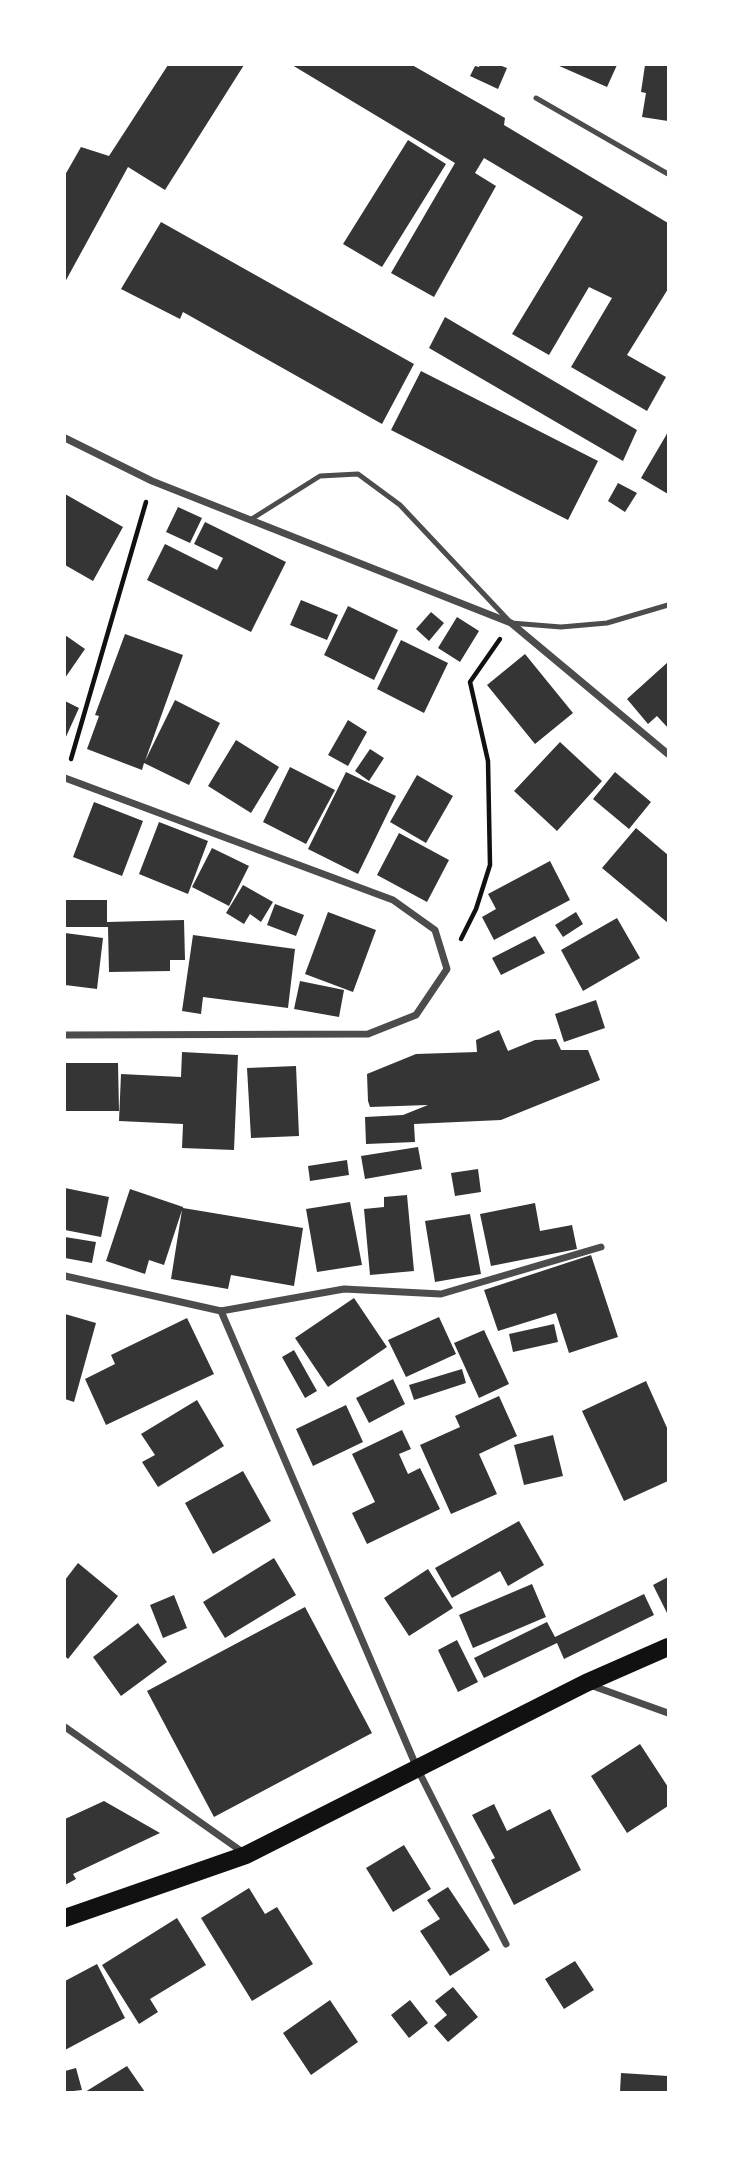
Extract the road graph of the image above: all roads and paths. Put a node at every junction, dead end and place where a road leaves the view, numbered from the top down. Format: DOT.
graph roads {
  1 [pos="536,98"];
  2 [pos="668,174"];
  3 [pos="65,438"];
  4 [pos="152,481"];
  5 [pos="250,520"];
  6 [pos="668,605"];
  7 [pos="511,623"];
  8 [pos="668,754"];
  9 [pos="65,778"];
  10 [pos="447,969"];
  11 [pos="65,1035"];
  12 [pos="601,1247"];
  13 [pos="65,1276"];
  14 [pos="220,1311"];
  15 [pos="668,1647"];
  16 [pos="586,1683"];
  17 [pos="668,1713"];
  18 [pos="65,1727"];
  19 [pos="417,1768"];
  20 [pos="246,1855"];
  21 [pos="65,1918"];
  22 [pos="506,1944"];
  1 -- 2 [label="lane"];
  3 -- 4 [label="street"];
  4 -- 5 [label="street"];
  4 -- 9 [label="path"];
  5 -- 7 [label="street"];
  5 -- 7 [label="lane"];
  6 -- 7 [label="lane"];
  7 -- 8 [label="street"];
  7 -- 10 [label="path"];
  9 -- 10 [label="street"];
  10 -- 11 [label="street"];
  12 -- 14 [label="street"];
  13 -- 14 [label="street"];
  14 -- 19 [label="street"];
  15 -- 16 [label="main road"];
  16 -- 17 [label="street"];
  16 -- 19 [label="main road"];
  18 -- 20 [label="street"];
  19 -- 20 [label="main road"];
  19 -- 22 [label="street"];
  20 -- 21 [label="main road"];
}
